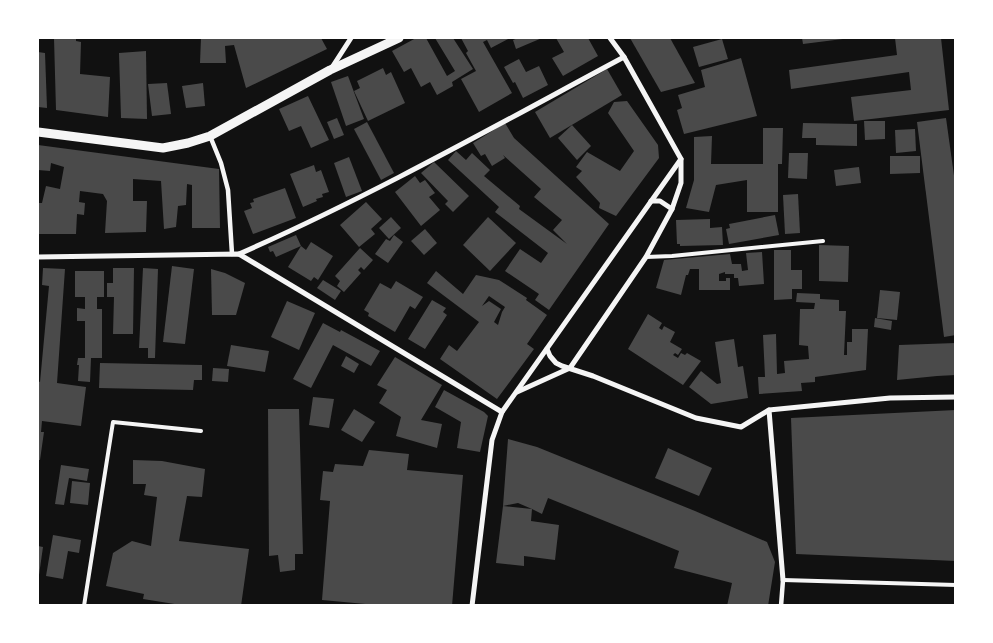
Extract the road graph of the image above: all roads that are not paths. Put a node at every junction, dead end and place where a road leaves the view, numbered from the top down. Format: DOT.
graph roads {
  1 [pos="350,38"];
  2 [pos="399,38"];
  3 [pos="610,38"];
  4 [pos="624,57"];
  5 [pos="330,70"];
  6 [pos="38,132"];
  7 [pos="210,136"];
  8 [pos="681,160"];
  9 [pos="651,201"];
  10 [pos="672,209"];
  11 [pos="823,241"];
  12 [pos="232,254"];
  13 [pos="239,254"];
  14 [pos="38,257"];
  15 [pos="646,257"];
  16 [pos="548,349"];
  17 [pos="570,368"];
  18 [pos="517,392"];
  19 [pos="956,397"];
  20 [pos="769,410"];
  21 [pos="502,412"];
  22 [pos="201,431"];
  23 [pos="783,580"];
  24 [pos="956,585"];
  25 [pos="84,606"];
  26 [pos="472,606"];
  27 [pos="781,606"];
  1 -- 5 [label="street"];
  2 -- 5 [label="street"];
  3 -- 4 [label="street"];
  4 -- 8 [label="street"];
  4 -- 13 [label="street"];
  5 -- 7 [label="street"];
  6 -- 7 [label="street"];
  7 -- 12 [label="street"];
  8 -- 9 [label="street"];
  8 -- 10 [label="street"];
  9 -- 10 [label="street"];
  9 -- 16 [label="street"];
  10 -- 15 [label="street"];
  11 -- 15 [label="lane"];
  12 -- 13 [label="street"];
  12 -- 14 [label="street"];
  13 -- 21 [label="street"];
  15 -- 17 [label="street"];
  16 -- 17 [label="street"];
  16 -- 18 [label="street"];
  17 -- 18 [label="street"];
  17 -- 20 [label="street"];
  18 -- 21 [label="street"];
  19 -- 20 [label="street"];
  20 -- 23 [label="street"];
  21 -- 26 [label="street"];
  22 -- 25 [label="lane"];
  23 -- 24 [label="lane"];
  23 -- 27 [label="street"];
}
